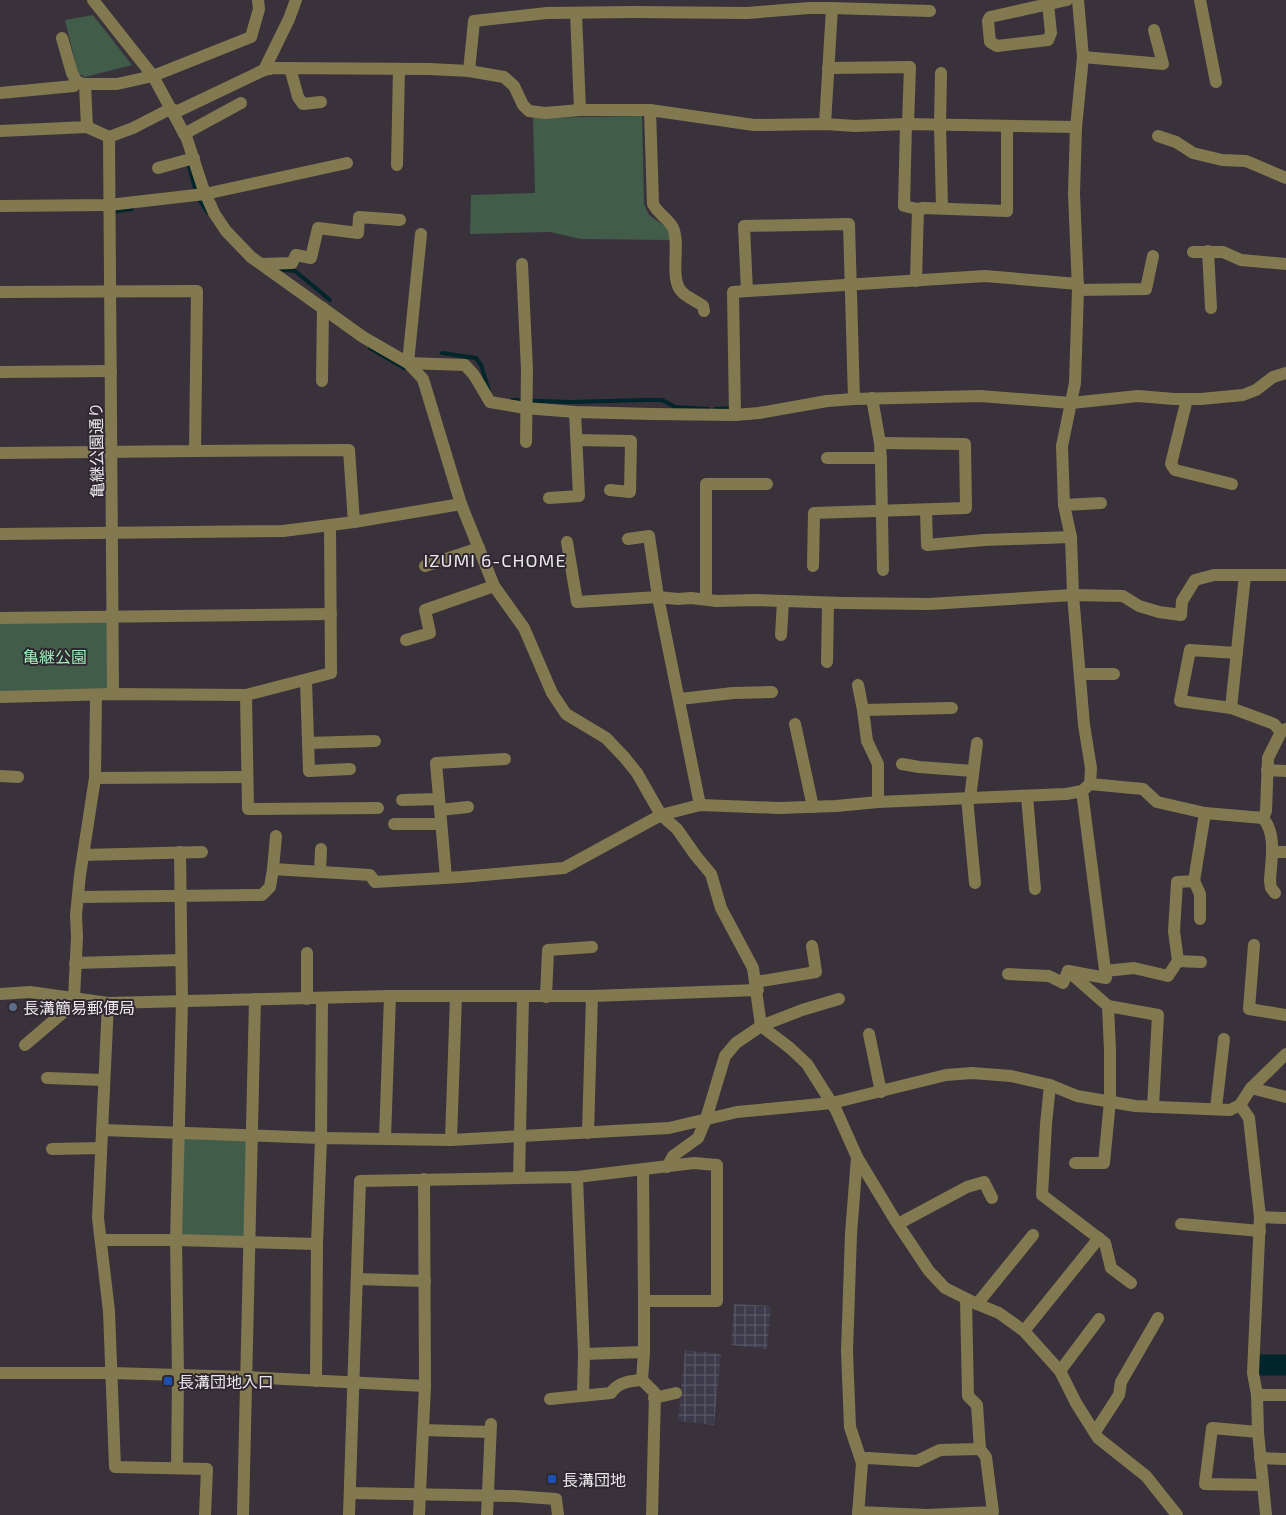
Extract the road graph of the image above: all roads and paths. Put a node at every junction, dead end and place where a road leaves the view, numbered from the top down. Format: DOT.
graph roads {
  1 [pos="93,0"];
  2 [pos="258,0"];
  3 [pos="296,0"];
  4 [pos="1067,0"];
  5 [pos="1078,0"];
  6 [pos="1200,0"];
  7 [pos="868,4"];
  8 [pos="1048,4"];
  9 [pos="634,6"];
  10 [pos="832,8"];
  11 [pos="930,11"];
  12 [pos="576,13"];
  13 [pos="1154,30"];
  14 [pos="62,38"];
  15 [pos="1083,57"];
  16 [pos="290,68"];
  17 [pos="828,68"];
  18 [pos="399,69"];
  19 [pos="264,70"];
  20 [pos="469,71"];
  21 [pos="941,73"];
  22 [pos="153,76"];
  23 [pos="1216,82"];
  24 [pos="81,83"];
  25 [pos="0,93"];
  26 [pos="321,102"];
  27 [pos="241,103"];
  28 [pos="170,109"];
  29 [pos="580,110"];
  30 [pos="650,110"];
  31 [pos="826,124"];
  32 [pos="907,124"];
  33 [pos="940,125"];
  34 [pos="1008,126"];
  35 [pos="87,127"];
  36 [pos="1076,127"];
  37 [pos="0,131"];
  38 [pos="184,134"];
  39 [pos="1158,136"];
  40 [pos="109,137"];
  41 [pos="194,158"];
  42 [pos="347,163"];
  43 [pos="397,165"];
  44 [pos="158,168"];
  45 [pos="1286,178"];
  46 [pos="205,194"];
  47 [pos="108,205"];
  48 [pos="0,206"];
  49 [pos="942,208"];
  50 [pos="918,209"];
  51 [pos="400,220"];
  52 [pos="420,234"];
  53 [pos="1208,251"];
  54 [pos="1193,252"];
  55 [pos="1152,256"];
  56 [pos="262,264"];
  57 [pos="522,264"];
  58 [pos="1286,264"];
  59 [pos="916,281"];
  60 [pos="852,284"];
  61 [pos="1078,287"];
  62 [pos="111,291"];
  63 [pos="0,292"];
  64 [pos="747,292"];
  65 [pos="323,308"];
  66 [pos="1211,308"];
  67 [pos="704,311"];
  68 [pos="408,363"];
  69 [pos="111,371"];
  70 [pos="0,372"];
  71 [pos="1286,373"];
  72 [pos="322,381"];
  73 [pos="872,398"];
  74 [pos="854,399"];
  75 [pos="1187,399"];
  76 [pos="1071,403"];
  77 [pos="525,408"];
  78 [pos="575,412"];
  79 [pos="735,415"];
  80 [pos="577,440"];
  81 [pos="526,442"];
  82 [pos="880,443"];
  83 [pos="112,451"];
  84 [pos="196,451"];
  85 [pos="0,453"];
  86 [pos="827,458"];
  87 [pos="881,458"];
  88 [pos="767,484"];
  89 [pos="1232,484"];
  90 [pos="610,490"];
  91 [pos="549,498"];
  92 [pos="1101,503"];
  93 [pos="461,504"];
  94 [pos="1064,505"];
  95 [pos="926,510"];
  96 [pos="882,512"];
  97 [pos="354,522"];
  98 [pos="330,525"];
  99 [pos="113,532"];
  100 [pos="0,534"];
  101 [pos="1070,537"];
  102 [pos="628,539"];
  103 [pos="567,542"];
  104 [pos="479,548"];
  105 [pos="425,566"];
  106 [pos="813,566"];
  107 [pos="883,570"];
  108 [pos="1245,575"];
  109 [pos="1286,576"];
  110 [pos="494,586"];
  111 [pos="1073,595"];
  112 [pos="658,597"];
  113 [pos="706,599"];
  114 [pos="783,601"];
  115 [pos="828,603"];
  116 [pos="331,614"];
  117 [pos="113,616"];
  118 [pos="0,618"];
  119 [pos="781,635"];
  120 [pos="406,640"];
  121 [pos="1237,653"];
  122 [pos="827,662"];
  123 [pos="1080,674"];
  124 [pos="1114,674"];
  125 [pos="306,681"];
  126 [pos="858,685"];
  127 [pos="772,692"];
  128 [pos="113,694"];
  129 [pos="96,695"];
  130 [pos="246,695"];
  131 [pos="0,698"];
  132 [pos="680,699"];
  133 [pos="952,708"];
  134 [pos="1232,708"];
  135 [pos="863,710"];
  136 [pos="795,724"];
  137 [pos="1284,731"];
  138 [pos="375,741"];
  139 [pos="976,743"];
  140 [pos="308,744"];
  141 [pos="505,758"];
  142 [pos="902,764"];
  143 [pos="350,769"];
  144 [pos="1267,770"];
  145 [pos="973,771"];
  146 [pos="1286,772"];
  147 [pos="0,776"];
  148 [pos="18,777"];
  149 [pos="247,777"];
  150 [pos="95,778"];
  151 [pos="1086,788"];
  152 [pos="1027,796"];
  153 [pos="969,798"];
  154 [pos="402,800"];
  155 [pos="878,802"];
  156 [pos="440,804"];
  157 [pos="700,805"];
  158 [pos="468,807"];
  159 [pos="813,807"];
  160 [pos="378,808"];
  161 [pos="1205,813"];
  162 [pos="661,815"];
  163 [pos="1263,818"];
  164 [pos="394,824"];
  165 [pos="441,824"];
  166 [pos="276,836"];
  167 [pos="320,849"];
  168 [pos="180,852"];
  169 [pos="202,852"];
  170 [pos="1272,852"];
  171 [pos="1286,852"];
  172 [pos="83,855"];
  173 [pos="273,869"];
  174 [pos="320,872"];
  175 [pos="446,878"];
  176 [pos="1194,881"];
  177 [pos="975,883"];
  178 [pos="1035,889"];
  179 [pos="1276,893"];
  180 [pos="181,896"];
  181 [pos="78,897"];
  182 [pos="1200,919"];
  183 [pos="1254,945"];
  184 [pos="812,946"];
  185 [pos="592,948"];
  186 [pos="307,952"];
  187 [pos="181,960"];
  188 [pos="1178,961"];
  189 [pos="1201,962"];
  190 [pos="75,963"];
  191 [pos="1068,971"];
  192 [pos="1106,971"];
  193 [pos="1008,974"];
  194 [pos="757,986"];
  195 [pos="0,994"];
  196 [pos="390,996"];
  197 [pos="456,996"];
  198 [pos="592,996"];
  199 [pos="523,997"];
  200 [pos="546,997"];
  201 [pos="77,999"];
  202 [pos="255,999"];
  203 [pos="307,999"];
  204 [pos="322,999"];
  205 [pos="839,999"];
  206 [pos="182,1001"];
  207 [pos="108,1004"];
  208 [pos="1108,1006"];
  209 [pos="1286,1015"];
  210 [pos="762,1026"];
  211 [pos="869,1034"];
  212 [pos="1224,1039"];
  213 [pos="25,1045"];
  214 [pos="1286,1054"];
  215 [pos="47,1078"];
  216 [pos="104,1080"];
  217 [pos="1050,1085"];
  218 [pos="1251,1088"];
  219 [pos="881,1092"];
  220 [pos="1286,1098"];
  221 [pos="1110,1101"];
  222 [pos="832,1103"];
  223 [pos="1240,1105"];
  224 [pos="1153,1107"];
  225 [pos="1216,1108"];
  226 [pos="706,1119"];
  227 [pos="102,1130"];
  228 [pos="588,1133"];
  229 [pos="178,1134"];
  230 [pos="252,1136"];
  231 [pos="520,1136"];
  232 [pos="321,1138"];
  233 [pos="385,1138"];
  234 [pos="451,1140"];
  235 [pos="101,1148"];
  236 [pos="52,1149"];
  237 [pos="857,1157"];
  238 [pos="1075,1163"];
  239 [pos="667,1167"];
  240 [pos="643,1170"];
  241 [pos="577,1177"];
  242 [pos="519,1178"];
  243 [pos="424,1179"];
  244 [pos="992,1198"];
  245 [pos="1260,1217"];
  246 [pos="1286,1218"];
  247 [pos="898,1224"];
  248 [pos="1181,1224"];
  249 [pos="1260,1231"];
  250 [pos="1033,1235"];
  251 [pos="1098,1238"];
  252 [pos="101,1240"];
  253 [pos="176,1240"];
  254 [pos="249,1242"];
  255 [pos="318,1244"];
  256 [pos="357,1279"];
  257 [pos="425,1281"];
  258 [pos="1131,1283"];
  259 [pos="644,1301"];
  260 [pos="972,1302"];
  261 [pos="1158,1318"];
  262 [pos="1099,1319"];
  263 [pos="1024,1331"];
  264 [pos="644,1352"];
  265 [pos="584,1354"];
  266 [pos="1060,1371"];
  267 [pos="0,1373"];
  268 [pos="112,1373"];
  269 [pos="178,1375"];
  270 [pos="246,1377"];
  271 [pos="642,1380"];
  272 [pos="316,1381"];
  273 [pos="354,1384"];
  274 [pos="425,1386"];
  275 [pos="676,1393"];
  276 [pos="584,1395"];
  277 [pos="1257,1395"];
  278 [pos="1286,1395"];
  279 [pos="654,1398"];
  280 [pos="550,1399"];
  281 [pos="423,1430"];
  282 [pos="1095,1432"];
  283 [pos="1258,1432"];
  284 [pos="980,1449"];
  285 [pos="1260,1458"];
  286 [pos="861,1459"];
  287 [pos="1286,1459"];
  288 [pos="177,1468"];
  289 [pos="1263,1485"];
  290 [pos="350,1493"];
  291 [pos="420,1495"];
  292 [pos="488,1496"];
  293 [pos="858,1514"];
  294 [pos="205,1515"];
  295 [pos="243,1515"];
  296 [pos="349,1515"];
  297 [pos="419,1515"];
  298 [pos="487,1515"];
  299 [pos="558,1515"];
  300 [pos="652,1515"];
  301 [pos="1177,1515"];
  302 [pos="1266,1515"];
  1 -- 22 [label="street"];
  2 -- 22 [label="street"];
  3 -- 19 [label="street"];
  4 -- 8 [label="street"];
  5 -- 15 [label="street"];
  6 -- 23 [label="street"];
  7 -- 10 [label="street"];
  7 -- 11 [label="street"];
  8 -- 8 [label="street"];
  9 -- 10 [label="street"];
  9 -- 12 [label="street"];
  10 -- 17 [label="street"];
  12 -- 20 [label="street"];
  12 -- 29 [label="street"];
  13 -- 15 [label="street"];
  14 -- 24 [label="street"];
  15 -- 36 [label="street"];
  16 -- 18 [label="street"];
  16 -- 19 [label="street"];
  16 -- 26 [label="street"];
  17 -- 31 [label="street"];
  17 -- 32 [label="street"];
  18 -- 20 [label="street"];
  18 -- 43 [label="street"];
  19 -- 28 [label="street"];
  20 -- 29 [label="street"];
  21 -- 33 [label="street"];
  22 -- 24 [label="street"];
  22 -- 28 [label="street"];
  24 -- 25 [label="street"];
  24 -- 35 [label="street"];
  27 -- 38 [label="street"];
  28 -- 38 [label="street"];
  28 -- 40 [label="street"];
  29 -- 30 [label="street"];
  30 -- 31 [label="street"];
  30 -- 67 [label="street"];
  31 -- 32 [label="street"];
  32 -- 33 [label="street"];
  32 -- 50 [label="street"];
  33 -- 34 [label="street"];
  33 -- 49 [label="street"];
  34 -- 36 [label="street"];
  34 -- 49 [label="street"];
  35 -- 37 [label="street"];
  35 -- 40 [label="street"];
  36 -- 61 [label="street"];
  38 -- 41 [label="street"];
  39 -- 45 [label="street"];
  40 -- 47 [label="street, 亀継公園通り"];
  41 -- 44 [label="street"];
  41 -- 46 [label="street"];
  42 -- 46 [label="street"];
  46 -- 47 [label="street"];
  46 -- 56 [label="street"];
  47 -- 48 [label="street"];
  47 -- 62 [label="street, 亀継公園通り"];
  49 -- 50 [label="street"];
  50 -- 59 [label="street"];
  51 -- 56 [label="street"];
  52 -- 68 [label="street"];
  53 -- 54 [label="street"];
  53 -- 58 [label="street"];
  53 -- 66 [label="street"];
  55 -- 61 [label="street"];
  56 -- 65 [label="street"];
  57 -- 77 [label="street"];
  59 -- 60 [label="street"];
  59 -- 61 [label="street"];
  60 -- 64 [label="street"];
  60 -- 64 [label="street"];
  60 -- 74 [label="street"];
  61 -- 76 [label="street"];
  62 -- 63 [label="street"];
  62 -- 69 [label="street, 亀継公園通り"];
  62 -- 84 [label="street"];
  64 -- 79 [label="street"];
  65 -- 68 [label="street"];
  65 -- 72 [label="street"];
  68 -- 77 [label="street"];
  68 -- 93 [label="street"];
  69 -- 70 [label="street"];
  69 -- 83 [label="street, 亀継公園通り"];
  71 -- 75 [label="street"];
  73 -- 74 [label="street"];
  73 -- 76 [label="street"];
  73 -- 82 [label="street"];
  74 -- 79 [label="street"];
  75 -- 76 [label="street"];
  75 -- 89 [label="street"];
  76 -- 94 [label="street"];
  77 -- 78 [label="street"];
  77 -- 81 [label="street"];
  78 -- 79 [label="street"];
  78 -- 80 [label="street"];
  80 -- 90 [label="street"];
  80 -- 91 [label="street"];
  82 -- 87 [label="street"];
  82 -- 95 [label="street"];
  83 -- 84 [label="street"];
  83 -- 85 [label="street"];
  83 -- 99 [label="street, 亀継公園通り"];
  84 -- 97 [label="street"];
  86 -- 87 [label="street"];
  87 -- 96 [label="street"];
  88 -- 113 [label="street"];
  92 -- 94 [label="street"];
  93 -- 97 [label="street"];
  93 -- 104 [label="street"];
  94 -- 101 [label="street"];
  95 -- 96 [label="street"];
  95 -- 101 [label="street"];
  96 -- 106 [label="street"];
  96 -- 107 [label="street"];
  97 -- 98 [label="street"];
  98 -- 99 [label="street"];
  98 -- 116 [label="street"];
  99 -- 100 [label="street"];
  99 -- 117 [label="street, 亀継公園通り"];
  101 -- 111 [label="street"];
  102 -- 112 [label="street"];
  103 -- 112 [label="street"];
  104 -- 105 [label="street"];
  104 -- 110 [label="street"];
  108 -- 109 [label="street"];
  108 -- 111 [label="street"];
  108 -- 121 [label="street"];
  110 -- 120 [label="street"];
  110 -- 162 [label="street"];
  111 -- 115 [label="street"];
  111 -- 123 [label="street"];
  112 -- 113 [label="street"];
  112 -- 132 [label="street"];
  113 -- 114 [label="street"];
  114 -- 115 [label="street"];
  114 -- 119 [label="street"];
  115 -- 122 [label="street"];
  116 -- 117 [label="street"];
  116 -- 125 [label="street"];
  117 -- 118 [label="street"];
  117 -- 128 [label="street, 亀継公園通り"];
  121 -- 134 [label="street"];
  121 -- 134 [label="street"];
  123 -- 124 [label="street"];
  123 -- 151 [label="street"];
  125 -- 130 [label="street"];
  125 -- 140 [label="street"];
  126 -- 135 [label="street"];
  127 -- 132 [label="street"];
  128 -- 129 [label="street"];
  128 -- 130 [label="street"];
  129 -- 131 [label="street"];
  129 -- 150 [label="street"];
  130 -- 149 [label="street"];
  132 -- 157 [label="street"];
  133 -- 135 [label="street"];
  134 -- 137 [label="street"];
  135 -- 155 [label="street"];
  136 -- 159 [label="street"];
  137 -- 144 [label="street"];
  138 -- 140 [label="street"];
  139 -- 145 [label="street"];
  140 -- 143 [label="street"];
  141 -- 156 [label="street"];
  142 -- 145 [label="street"];
  144 -- 146 [label="street"];
  144 -- 163 [label="street"];
  145 -- 153 [label="street"];
  147 -- 148 [label="street"];
  149 -- 150 [label="street"];
  149 -- 160 [label="street"];
  150 -- 172 [label="street"];
  151 -- 152 [label="street"];
  151 -- 161 [label="street"];
  151 -- 192 [label="street"];
  152 -- 153 [label="street"];
  152 -- 178 [label="street"];
  153 -- 155 [label="street"];
  153 -- 177 [label="street"];
  154 -- 156 [label="street"];
  155 -- 159 [label="street"];
  156 -- 158 [label="street"];
  156 -- 165 [label="street"];
  157 -- 159 [label="street"];
  157 -- 162 [label="street"];
  161 -- 163 [label="street"];
  161 -- 176 [label="street"];
  162 -- 175 [label="street"];
  162 -- 194 [label="street"];
  163 -- 170 [label="street"];
  164 -- 165 [label="street"];
  165 -- 175 [label="street"];
  166 -- 173 [label="street"];
  167 -- 174 [label="street"];
  168 -- 169 [label="street"];
  168 -- 172 [label="street"];
  168 -- 180 [label="street"];
  170 -- 171 [label="street"];
  170 -- 179 [label="street"];
  172 -- 181 [label="street"];
  173 -- 174 [label="street"];
  173 -- 180 [label="street"];
  174 -- 175 [label="street"];
  176 -- 182 [label="street"];
  176 -- 188 [label="street"];
  180 -- 181 [label="street"];
  180 -- 187 [label="street"];
  181 -- 190 [label="street"];
  183 -- 209 [label="street"];
  184 -- 194 [label="street"];
  185 -- 200 [label="street"];
  186 -- 203 [label="street"];
  187 -- 190 [label="street"];
  187 -- 206 [label="street"];
  188 -- 189 [label="street"];
  188 -- 192 [label="street"];
  190 -- 201 [label="street"];
  191 -- 192 [label="street"];
  191 -- 193 [label="street"];
  191 -- 208 [label="street"];
  194 -- 198 [label="street"];
  194 -- 210 [label="street"];
  195 -- 201 [label="street"];
  196 -- 197 [label="street"];
  196 -- 204 [label="street"];
  196 -- 233 [label="street"];
  197 -- 199 [label="street"];
  197 -- 234 [label="street"];
  198 -- 200 [label="street"];
  198 -- 228 [label="street"];
  199 -- 200 [label="street"];
  199 -- 231 [label="street"];
  201 -- 207 [label="street"];
  201 -- 213 [label="street"];
  202 -- 203 [label="street"];
  202 -- 206 [label="street"];
  202 -- 230 [label="street"];
  203 -- 204 [label="street"];
  204 -- 232 [label="street"];
  205 -- 210 [label="street"];
  206 -- 207 [label="street"];
  206 -- 229 [label="street"];
  207 -- 216 [label="street"];
  208 -- 221 [label="street"];
  208 -- 224 [label="street"];
  210 -- 222 [label="street"];
  210 -- 226 [label="street"];
  211 -- 219 [label="street"];
  212 -- 225 [label="street"];
  214 -- 218 [label="street"];
  215 -- 216 [label="street"];
  216 -- 227 [label="street"];
  217 -- 219 [label="street"];
  217 -- 221 [label="street"];
  217 -- 251 [label="street"];
  218 -- 220 [label="street"];
  218 -- 223 [label="street"];
  219 -- 222 [label="street"];
  221 -- 224 [label="street"];
  221 -- 238 [label="street"];
  222 -- 226 [label="street"];
  222 -- 237 [label="street"];
  223 -- 225 [label="street"];
  223 -- 245 [label="street"];
  224 -- 225 [label="street"];
  226 -- 228 [label="street"];
  226 -- 239 [label="street"];
  227 -- 229 [label="street"];
  227 -- 235 [label="street"];
  228 -- 231 [label="street"];
  229 -- 230 [label="street"];
  229 -- 253 [label="street"];
  230 -- 232 [label="street"];
  230 -- 254 [label="street"];
  231 -- 234 [label="street"];
  231 -- 242 [label="street"];
  232 -- 233 [label="street"];
  232 -- 255 [label="street"];
  233 -- 234 [label="street"];
  235 -- 236 [label="street"];
  235 -- 252 [label="street"];
  237 -- 247 [label="street"];
  237 -- 286 [label="street"];
  239 -- 240 [label="street"];
  239 -- 259 [label="street"];
  240 -- 241 [label="street"];
  240 -- 259 [label="street"];
  241 -- 242 [label="street"];
  241 -- 265 [label="street"];
  242 -- 243 [label="street"];
  243 -- 256 [label="street"];
  243 -- 257 [label="street"];
  244 -- 247 [label="street"];
  245 -- 246 [label="street"];
  245 -- 249 [label="street"];
  247 -- 260 [label="street"];
  248 -- 249 [label="street"];
  249 -- 277 [label="street"];
  250 -- 260 [label="street"];
  251 -- 258 [label="street"];
  251 -- 263 [label="street"];
  252 -- 253 [label="street"];
  252 -- 268 [label="street"];
  253 -- 254 [label="street"];
  253 -- 269 [label="street"];
  254 -- 255 [label="street"];
  254 -- 270 [label="street"];
  255 -- 272 [label="street"];
  256 -- 257 [label="street"];
  256 -- 273 [label="street"];
  257 -- 274 [label="street"];
  259 -- 264 [label="street"];
  260 -- 263 [label="street"];
  260 -- 284 [label="street"];
  261 -- 282 [label="street"];
  262 -- 266 [label="street"];
  263 -- 266 [label="street"];
  264 -- 265 [label="street"];
  264 -- 271 [label="street"];
  265 -- 276 [label="street"];
  266 -- 282 [label="street"];
  267 -- 268 [label="street"];
  268 -- 269 [label="street"];
  268 -- 288 [label="street"];
  269 -- 270 [label="street"];
  269 -- 288 [label="street"];
  270 -- 272 [label="street"];
  270 -- 295 [label="street"];
  271 -- 276 [label="street"];
  271 -- 279 [label="street"];
  272 -- 273 [label="street"];
  273 -- 274 [label="street"];
  273 -- 290 [label="street"];
  274 -- 281 [label="street"];
  275 -- 279 [label="street"];
  276 -- 280 [label="street"];
  277 -- 278 [label="street"];
  277 -- 283 [label="street"];
  279 -- 300 [label="street"];
  281 -- 291 [label="street"];
  281 -- 292 [label="street"];
  282 -- 301 [label="street"];
  283 -- 285 [label="street"];
  283 -- 289 [label="street"];
  284 -- 286 [label="street"];
  284 -- 293 [label="street"];
  285 -- 287 [label="street"];
  285 -- 289 [label="street"];
  286 -- 293 [label="street"];
  288 -- 294 [label="street"];
  289 -- 302 [label="street"];
  290 -- 291 [label="street"];
  290 -- 296 [label="street"];
  291 -- 292 [label="street"];
  291 -- 297 [label="street"];
  292 -- 298 [label="street"];
  292 -- 299 [label="street"];
}
